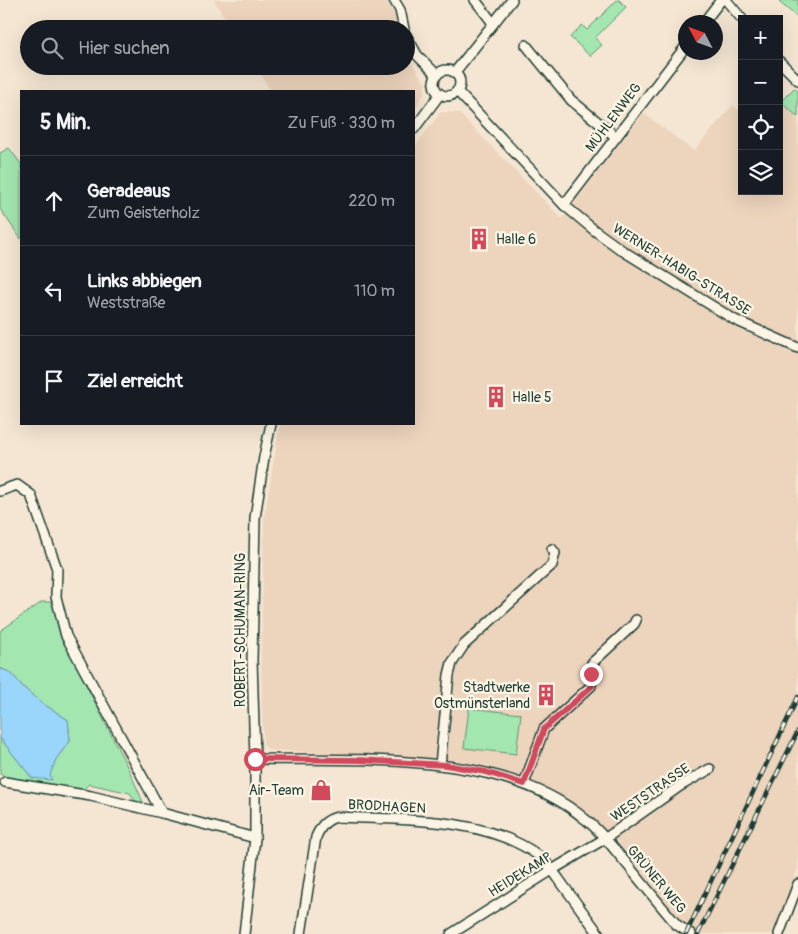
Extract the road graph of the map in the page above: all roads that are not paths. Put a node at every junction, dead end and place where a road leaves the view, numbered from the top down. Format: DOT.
graph roads {
  1 [pos="394,0"];
  2 [pos="475,0"];
  3 [pos="512,0"];
  4 [pos="721,0"];
  5 [pos="726,0"];
  6 [pos="709,15"];
  7 [pos="739,15"];
  8 [pos="402,20"];
  9 [pos="493,23"];
  10 [pos="526,45"];
  11 [pos="415,50"];
  12 [pos="678,56"];
  13 [pos="783,65"];
  14 [pos="455,72"];
  15 [pos="436,75"];
  16 [pos="798,80"];
  17 [pos="457,91"];
  18 [pos="440,94"];
  19 [pos="415,128"];
  20 [pos="616,137"];
  21 [pos="564,205"];
  22 [pos="798,348"];
  23 [pos="271,425"];
  24 [pos="0,491"];
  25 [pos="552,549"];
  26 [pos="636,620"];
  27 [pos="255,759"];
  28 [pos="440,765"];
  29 [pos="710,769"];
  30 [pos="5,782"];
  31 [pos="524,784"];
  32 [pos="162,813"];
  33 [pos="255,838"];
  34 [pos="606,838"];
  35 [pos="552,870"];
  36 [pos="798,884"];
  37 [pos="454,933"];
  38 [pos="244,934"];
  39 [pos="301,934"];
  40 [pos="599,934"];
  41 [pos="691,934"];
  42 [pos="779,934"];
  1 -- 8 [label="street"];
  2 -- 9 [label="street"];
  3 -- 9 [label="street"];
  4 -- 6 [label="street"];
  5 -- 7 [label="street"];
  9 -- 14 [label="street"];
  10 -- 20 [label="street"];
  11 -- 15 [label="street"];
  12 -- 20 [label="street, MÜHLENWEG"];
  13 -- 16 [label="street"];
  14 -- 15 [label="street"];
  14 -- 17 [label="street"];
  15 -- 18 [label="street"];
  17 -- 18 [label="street"];
  17 -- 21 [label="street, WERNER-HABIG-STRASSE"];
  18 -- 19 [label="street"];
  20 -- 21 [label="street, MÜHLENWEG"];
  21 -- 22 [label="street, WERNER-HABIG-STRASSE"];
  23 -- 27 [label="street, ROBERT-SCHUMAN-RING"];
  24 -- 32 [label="street"];
  25 -- 28 [label="street"];
  26 -- 31 [label="street"];
  27 -- 28 [label="street, GRÜNER WEG"];
  27 -- 33 [label="street, ROBERT-SCHUMAN-RING"];
  28 -- 31 [label="street, GRÜNER WEG"];
  29 -- 34 [label="street, WESTSTRASSE"];
  30 -- 32 [label="street"];
  31 -- 34 [label="street, GRÜNER WEG"];
  32 -- 33 [label="street"];
  33 -- 38 [label="street, ROBERT-SCHUMAN-RING"];
  34 -- 35 [label="street, HEIDEKAMP"];
  34 -- 41 [label="street, GRÜNER WEG"];
  35 -- 37 [label="street, HEIDEKAMP"];
  35 -- 39 [label="street, BRODHAGEN"];
  35 -- 40 [label="street"];
  36 -- 42 [label="street"];
}
